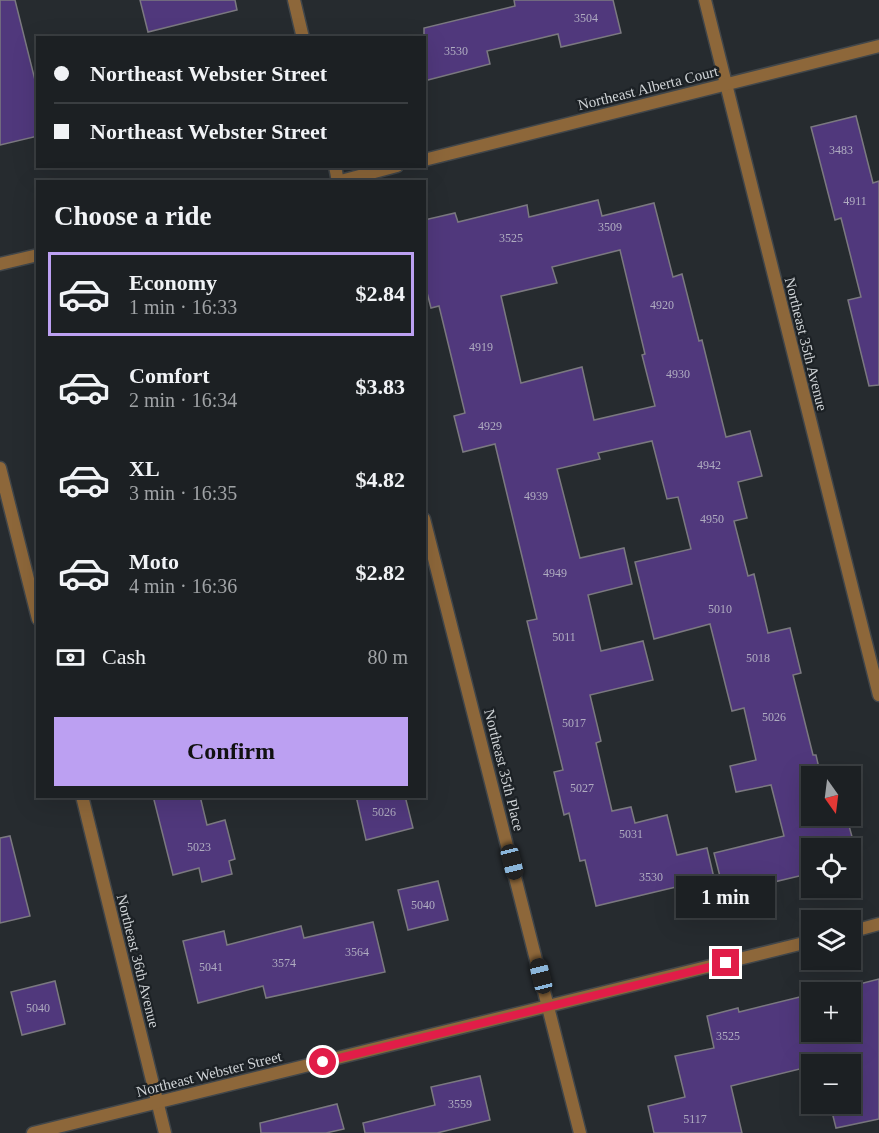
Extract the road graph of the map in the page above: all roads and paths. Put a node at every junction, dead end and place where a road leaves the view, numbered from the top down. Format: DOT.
graph roads {
  1 [pos="294,0"];
  2 [pos="705,0"];
  3 [pos="303,36"];
  4 [pos="879,46"];
  5 [pos="726,84"];
  6 [pos="426,159"];
  7 [pos="389,168"];
  8 [pos="342,180"];
  9 [pos="36,255"];
  10 [pos="0,264"];
  11 [pos="0,468"];
  12 [pos="426,527"];
  13 [pos="36,611"];
  14 [pos="879,695"];
  15 [pos="82,798"];
  16 [pos="879,924"];
  17 [pos="861,929"];
  18 [pos="801,944"];
  19 [pos="549,1007"];
  20 [pos="158,1102"];
  21 [pos="33,1133"];
  22 [pos="165,1133"];
  23 [pos="580,1133"];
  1 -- 3 [label="street"];
  2 -- 5 [label="street, Northeast 35th Avenue"];
  4 -- 5 [label="street, Northeast Alberta Court"];
  5 -- 6 [label="street, Northeast Alberta Court"];
  5 -- 14 [label="street, Northeast 35th Avenue"];
  7 -- 8 [label="street"];
  9 -- 10 [label="street"];
  11 -- 13 [label="street"];
  12 -- 19 [label="street, Northeast 35th Place"];
  15 -- 20 [label="street, Northeast 36th Avenue"];
  16 -- 17 [label="street"];
  18 -- 19 [label="street, Northeast Webster Street"];
  19 -- 20 [label="street, Northeast Webster Street"];
  19 -- 23 [label="street, Northeast 35th Place"];
  20 -- 21 [label="street, Northeast Webster Street"];
  20 -- 22 [label="street, Northeast 36th Avenue"];
}
